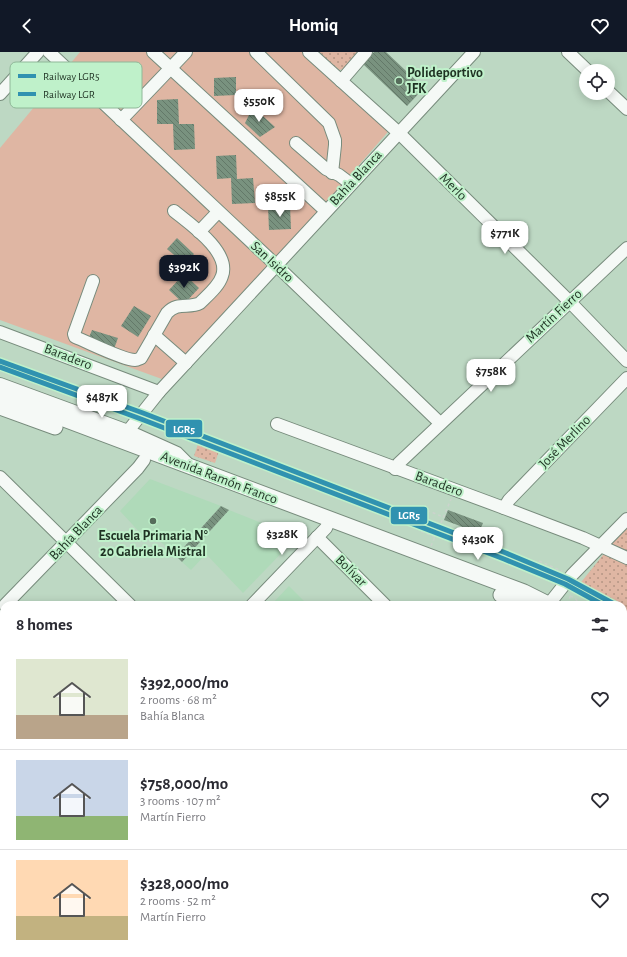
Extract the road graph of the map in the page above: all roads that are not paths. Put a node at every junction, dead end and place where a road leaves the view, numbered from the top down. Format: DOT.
graph roads {
  1 [pos="38,52"];
  2 [pos="49,52"];
  3 [pos="153,52"];
  4 [pos="186,52"];
  5 [pos="256,52"];
  6 [pos="309,52"];
  7 [pos="366,52"];
  8 [pos="474,52"];
  9 [pos="568,52"];
  10 [pos="29,62"];
  11 [pos="60,62"];
  12 [pos="581,64"];
  13 [pos="171,68"];
  14 [pos="341,81"];
  15 [pos="10,83"];
  16 [pos="0,94"];
  17 [pos="142,98"];
  18 [pos="615,98"];
  19 [pos="108,108"];
  20 [pos="133,108"];
  21 [pos="627,109"];
  22 [pos="121,120"];
  23 [pos="399,133"];
  24 [pos="296,143"];
  25 [pos="332,172"];
  26 [pos="351,184"];
  27 [pos="326,211"];
  28 [pos="174,212"];
  29 [pos="218,212"];
  30 [pos="199,232"];
  31 [pos="627,248"];
  32 [pos="277,266"];
  33 [pos="93,281"];
  34 [pos="570,302"];
  35 [pos="0,332"];
  36 [pos="154,335"];
  37 [pos="627,361"];
  38 [pos="186,363"];
  39 [pos="627,378"];
  40 [pos="0,384"];
  41 [pos="159,392"];
  42 [pos="0,395"];
  43 [pos="0,407"];
  44 [pos="277,424"];
  45 [pos="440,424"];
  46 [pos="128,431"];
  47 [pos="144,460"];
  48 [pos="194,469"];
  49 [pos="395,469"];
  50 [pos="0,476"];
  51 [pos="504,508"];
  52 [pos="627,519"];
  53 [pos="324,528"];
  54 [pos="66,543"];
  55 [pos="599,546"];
  56 [pos="627,558"];
  57 [pos="9,601"];
  58 [pos="126,601"];
  59 [pos="256,601"];
  60 [pos="382,601"];
  61 [pos="516,601"];
  62 [pos="543,601"];
  63 [pos="551,601"];
  1 -- 10 [label="street"];
  2 -- 11 [label="street, San Isidro"];
  3 -- 13 [label="street"];
  4 -- 13 [label="street"];
  5 -- 25 [label="street"];
  6 -- 14 [label="street, Merlo"];
  7 -- 14 [label="street"];
  8 -- 23 [label="street, Bahía Blanca"];
  9 -- 12 [label="street"];
  13 -- 17 [label="street"];
  13 -- 27 [label="street"];
  14 -- 23 [label="street, Merlo"];
  15 -- 16 [label="street"];
  18 -- 21 [label="street"];
  19 -- 22 [label="street, San Isidro"];
  20 -- 22 [label="street"];
  22 -- 29 [label="street, San Isidro"];
  23 -- 26 [label="street, Bahía Blanca"];
  23 -- 34 [label="street, Merlo"];
  24 -- 25 [label="street"];
  25 -- 26 [label="street"];
  26 -- 27 [label="street, Bahía Blanca"];
  27 -- 32 [label="street, Bahía Blanca"];
  28 -- 30 [label="street"];
  29 -- 30 [label="street"];
  29 -- 32 [label="street, San Isidro"];
  30 -- 36 [label="street"];
  31 -- 34 [label="street, Martín Fierro"];
  32 -- 38 [label="street, Bahía Blanca"];
  32 -- 45 [label="street, San Isidro"];
  33 -- 36 [label="street"];
  34 -- 37 [label="street, Merlo"];
  34 -- 45 [label="street, Martín Fierro"];
  35 -- 41 [label="street, Baradero"];
  36 -- 38 [label="street"];
  38 -- 41 [label="street, Bahía Blanca"];
  39 -- 51 [label="street, José Merlino"];
  40 -- 46 [label="street"];
  41 -- 46 [label="street, Bahía Blanca"];
  42 -- 48 [label="main road, Avenida Ramón Franco"];
  43 -- 47 [label="main road, Avenida Ramón Franco"];
  44 -- 49 [label="street, Baradero"];
  45 -- 49 [label="street, Martín Fierro"];
  46 -- 48 [label="street"];
  47 -- 53 [label="main road, Avenida Ramón Franco"];
  47 -- 54 [label="street, Bahía Blanca"];
  48 -- 53 [label="main road, Avenida Ramón Franco"];
  49 -- 51 [label="street, Baradero"];
  50 -- 54 [label="street"];
  51 -- 55 [label="street, Baradero"];
  52 -- 55 [label="street"];
  53 -- 59 [label="street"];
  53 -- 60 [label="street, Bolívar"];
  53 -- 61 [label="main road, Avenida Ramón Franco"];
  53 -- 62 [label="main road, Avenida Ramón Franco"];
  54 -- 57 [label="street, Bahía Blanca"];
  54 -- 58 [label="street"];
  55 -- 56 [label="street, Baradero"];
  55 -- 63 [label="street"];
}
